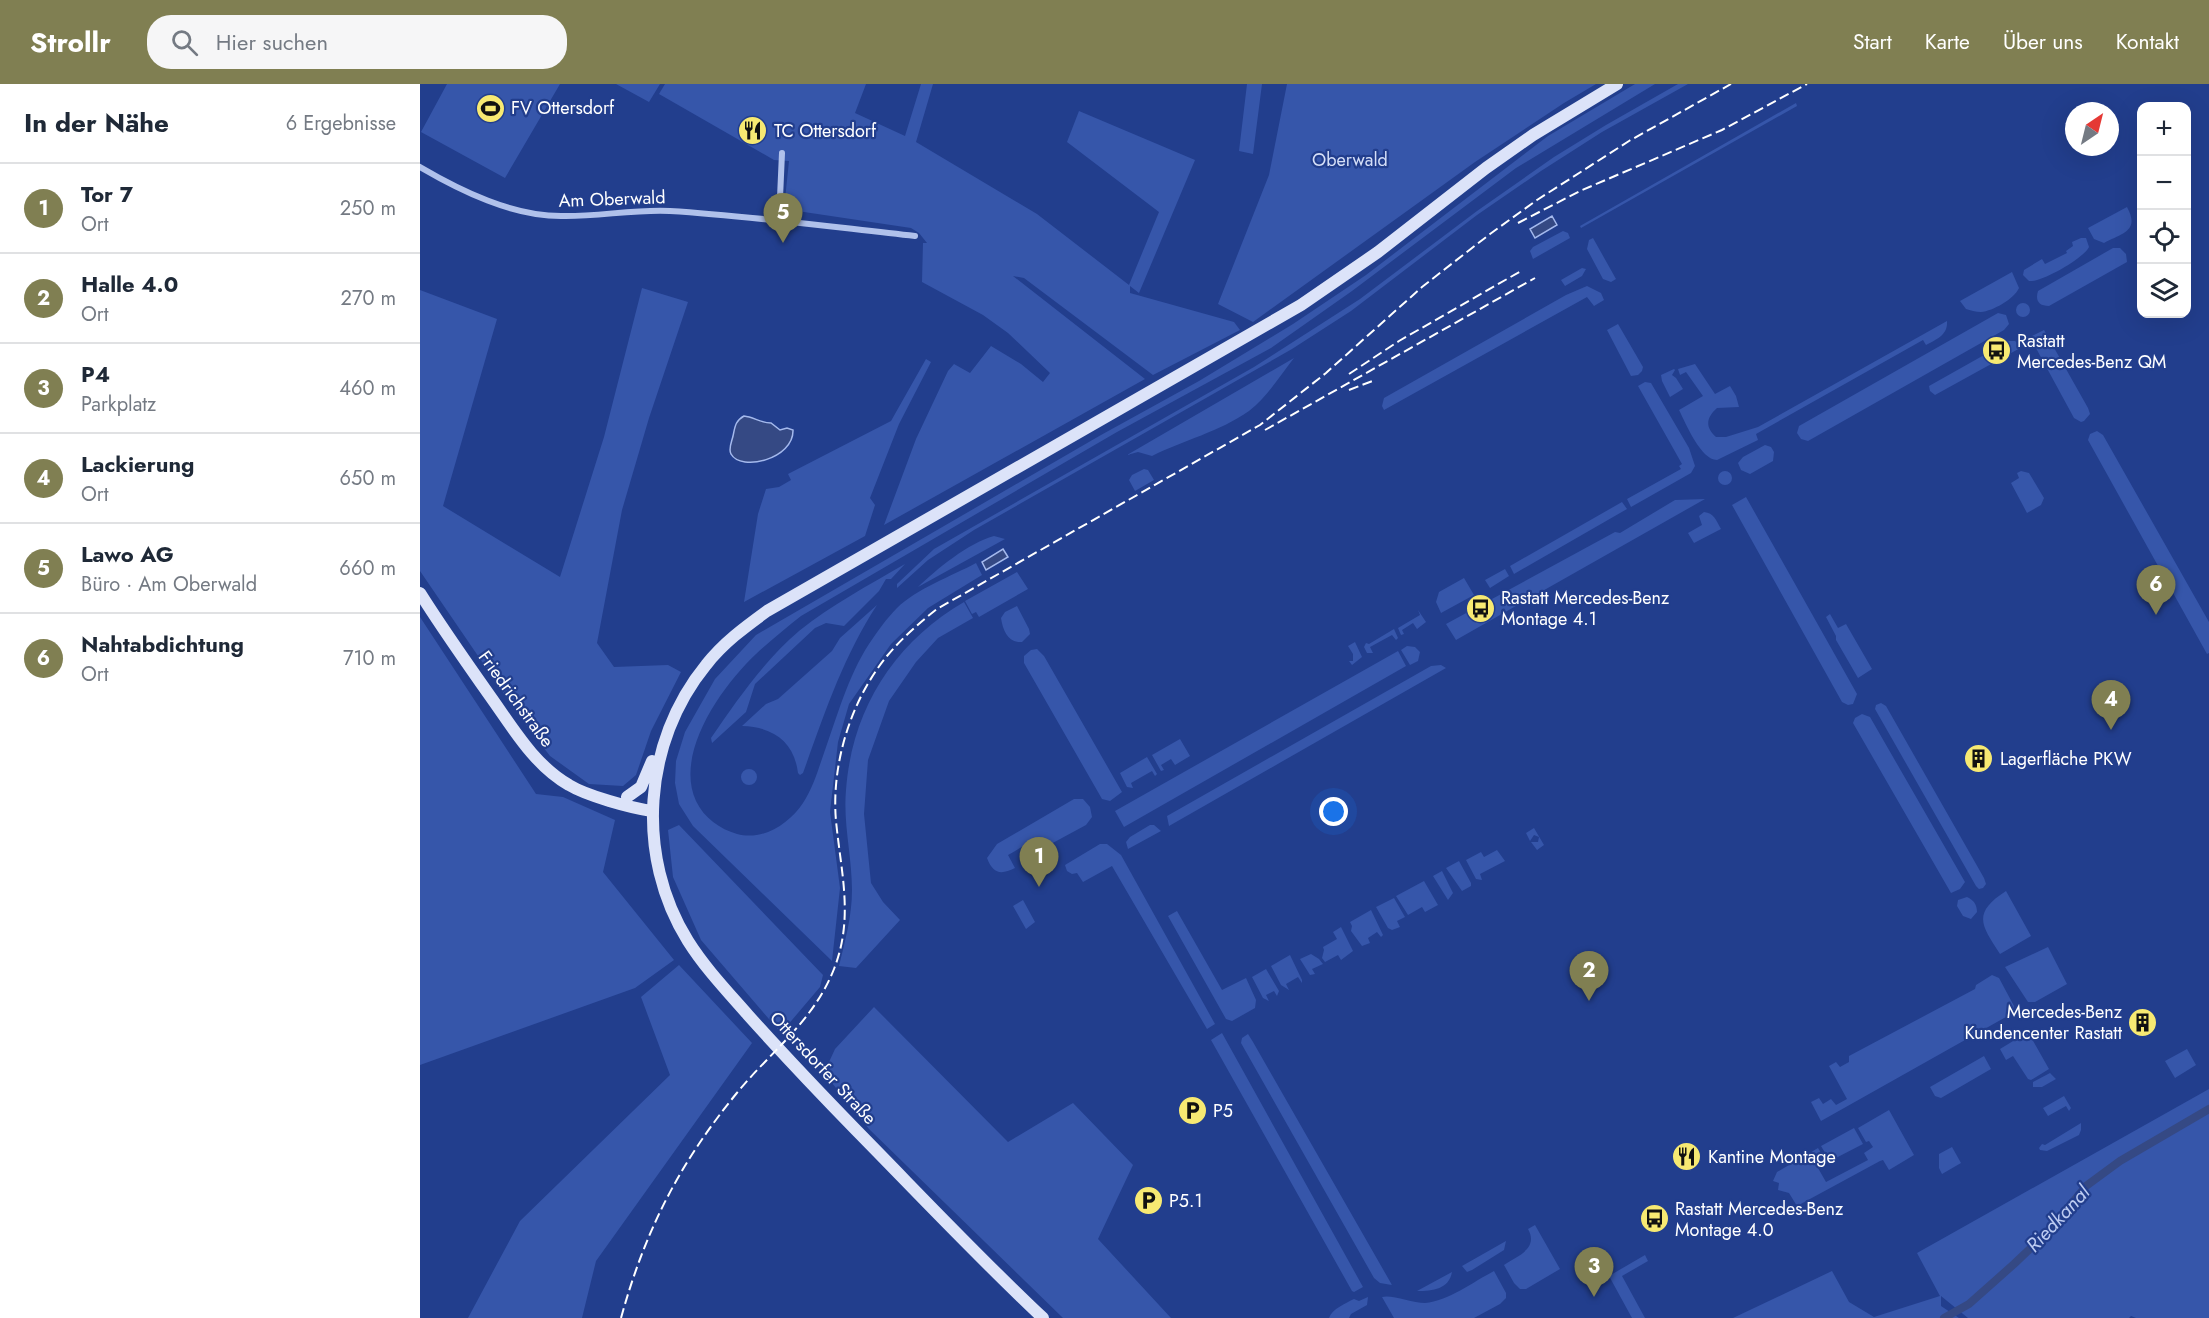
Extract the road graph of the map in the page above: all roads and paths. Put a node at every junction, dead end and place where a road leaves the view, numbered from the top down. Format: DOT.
graph roads {
  1 [pos="1617,84"];
  2 [pos="782,153"];
  3 [pos="420,167"];
  4 [pos="779,220"];
  5 [pos="915,236"];
  6 [pos="420,592"];
  7 [pos="670,726"];
  8 [pos="627,797"];
  9 [pos="607,799"];
  10 [pos="652,806"];
  11 [pos="1043,1318"];
  1 -- 7 [label="street"];
  2 -- 4 [label="street"];
  3 -- 4 [label="street, Am Oberwald"];
  4 -- 5 [label="street, Am Oberwald"];
  6 -- 9 [label="street, Friedrichstraße"];
  7 -- 8 [label="street"];
  7 -- 10 [label="street, Ottersdorfer Straße"];
  8 -- 9 [label="street, Friedrichstraße"];
  8 -- 10 [label="street, Friedrichstraße"];
  9 -- 10 [label="street, Friedrichstraße"];
  10 -- 11 [label="street, Ottersdorfer Straße"];
}
